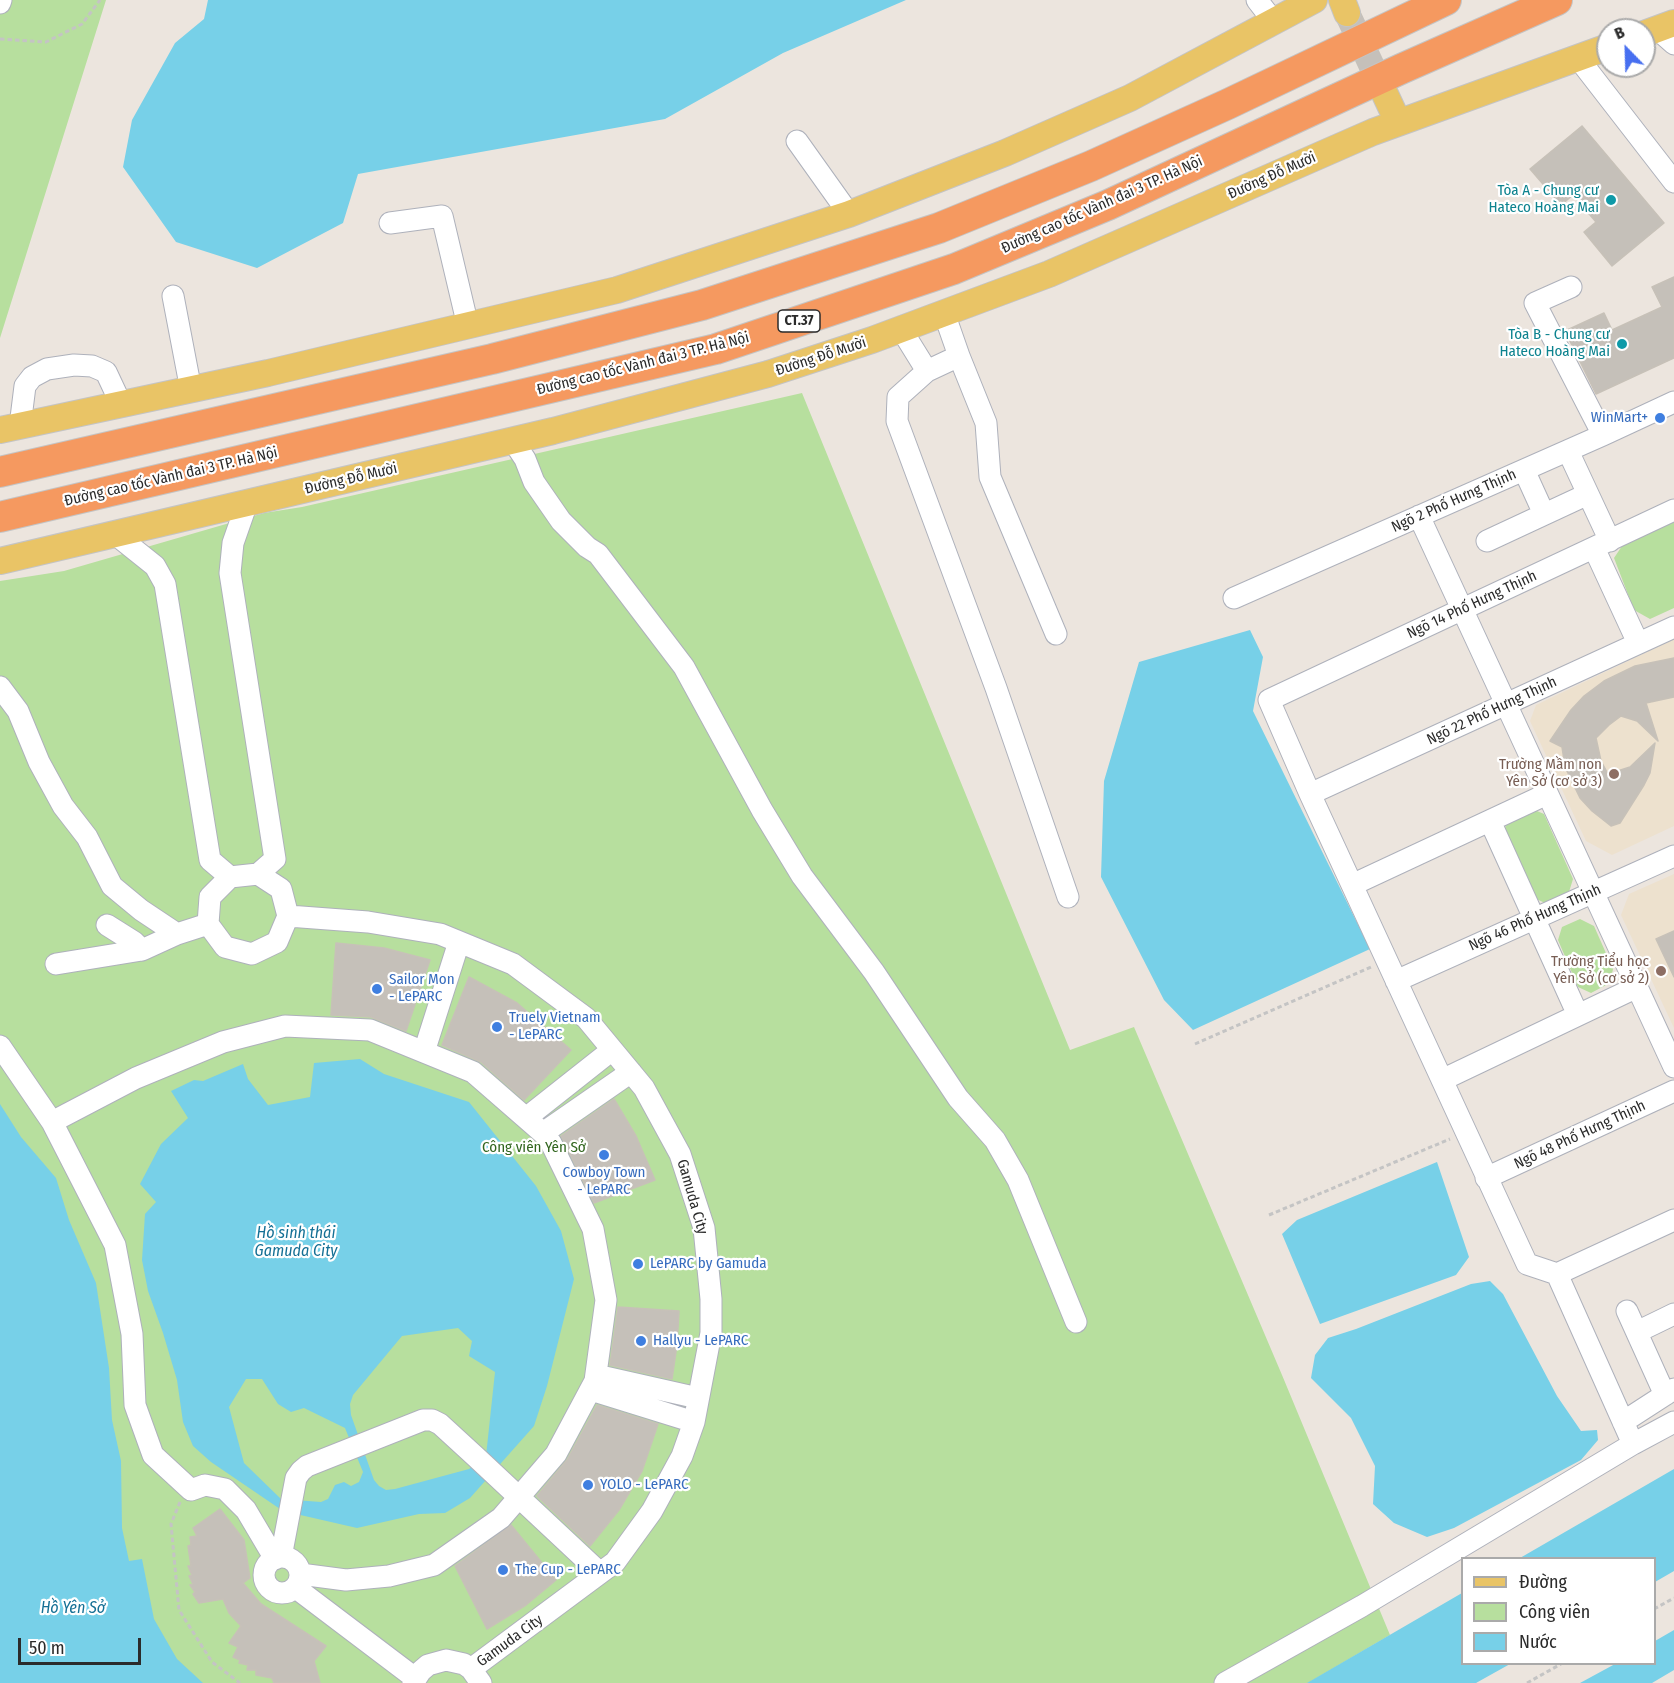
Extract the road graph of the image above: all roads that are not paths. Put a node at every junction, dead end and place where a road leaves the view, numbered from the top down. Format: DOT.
graph roads {
  1 [pos="1257,0"];
  2 [pos="1314,0"];
  3 [pos="1446,0"];
  4 [pos="1557,0"];
  5 [pos="1570,0"];
  6 [pos="1515,18"];
  7 [pos="1274,22"];
  8 [pos="1596,51"];
  9 [pos="1578,58"];
  10 [pos="1384,92"];
  11 [pos="1398,122"];
  12 [pos="797,141"];
  13 [pos="1674,182"];
  14 [pos="849,214"];
  15 [pos="390,223"];
  16 [pos="1571,287"];
  17 [pos="173,296"];
  18 [pos="944,313"];
  19 [pos="468,326"];
  20 [pos="901,329"];
  21 [pos="959,357"];
  22 [pos="927,371"];
  23 [pos="190,390"];
  24 [pos="1674,402"];
  25 [pos="121,404"];
  26 [pos="10,428"];
  27 [pos="1603,435"];
  28 [pos="513,441"];
  29 [pos="1568,451"];
  30 [pos="1524,470"];
  31 [pos="0,472"];
  32 [pos="1588,494"];
  33 [pos="246,503"];
  34 [pos="1674,510"];
  35 [pos="1544,514"];
  36 [pos="1419,516"];
  37 [pos="0,517"];
  38 [pos="115,534"];
  39 [pos="1487,541"];
  40 [pos="1602,545"];
  41 [pos="0,561"];
  42 [pos="1234,598"];
  43 [pos="1462,610"];
  44 [pos="1674,627"];
  45 [pos="1056,634"];
  46 [pos="1638,644"];
  47 [pos="0,687"];
  48 [pos="1506,705"];
  49 [pos="1310,794"];
  50 [pos="1547,794"];
  51 [pos="1490,821"];
  52 [pos="1674,856"];
  53 [pos="258,874"];
  54 [pos="230,876"];
  55 [pos="1352,885"];
  56 [pos="1593,892"];
  57 [pos="1068,897"];
  58 [pos="288,916"];
  59 [pos="1534,919"];
  60 [pos="208,924"];
  61 [pos="107,925"];
  62 [pos="177,934"];
  63 [pos="465,944"];
  64 [pos="142,950"];
  65 [pos="56,964"];
  66 [pos="1396,981"];
  67 [pos="1637,987"];
  68 [pos="1578,1015"];
  69 [pos="0,1046"];
  70 [pos="612,1050"];
  71 [pos="427,1054"];
  72 [pos="1674,1067"];
  73 [pos="631,1072"];
  74 [pos="1442,1080"];
  75 [pos="1674,1091"];
  76 [pos="526,1118"];
  77 [pos="52,1122"];
  78 [pos="543,1132"];
  79 [pos="1486,1178"];
  80 [pos="1674,1220"];
  81 [pos="1557,1274"];
  82 [pos="1627,1311"];
  83 [pos="1674,1314"];
  84 [pos="1076,1322"];
  85 [pos="1637,1332"];
  86 [pos="594,1382"];
  87 [pos="1670,1392"];
  88 [pos="698,1398"];
  89 [pos="694,1422"];
  90 [pos="1623,1422"];
  91 [pos="1674,1422"];
  92 [pos="1633,1444"];
  93 [pos="519,1497"];
  94 [pos="278,1558"];
  95 [pos="600,1573"];
  96 [pos="298,1581"];
  97 [pos="476,1676"];
  98 [pos="414,1681"];
  99 [pos="1226,1683"];
  1 -- 7 [label="street"];
  2 -- 7 [label="main road"];
  3 -- 31 [label="highway"];
  4 -- 6 [label="highway, Đường cao tốc Vành đai 3 TP. Hà Nội / CT.37"];
  5 -- 6 [label="highway"];
  6 -- 37 [label="highway, Đường cao tốc Vành đai 3 TP. Hà Nội / CT.37"];
  7 -- 14 [label="main road"];
  8 -- 9 [label="main road, Đường Đỗ Mười"];
  9 -- 11 [label="main road, Đường Đỗ Mười"];
  9 -- 13 [label="street"];
  10 -- 11 [label="main road"];
  11 -- 18 [label="main road, Đường Đỗ Mười"];
  12 -- 14 [label="street"];
  14 -- 19 [label="main road"];
  15 -- 19 [label="street"];
  16 -- 27 [label="street"];
  17 -- 23 [label="street"];
  18 -- 20 [label="main road, Đường Đỗ Mười"];
  18 -- 21 [label="street"];
  19 -- 23 [label="main road"];
  20 -- 22 [label="street"];
  20 -- 28 [label="main road, Đường Đỗ Mười"];
  21 -- 22 [label="street"];
  21 -- 45 [label="street"];
  22 -- 57 [label="street"];
  23 -- 25 [label="main road"];
  24 -- 27 [label="street, Ngõ 2 Phố Hưng Thịnh"];
  25 -- 26 [label="main road"];
  25 -- 26 [label="street"];
  27 -- 29 [label="street, Ngõ 2 Phố Hưng Thịnh"];
  28 -- 33 [label="main road, Đường Đỗ Mười"];
  28 -- 84 [label="street"];
  29 -- 30 [label="street, Ngõ 2 Phố Hưng Thịnh"];
  29 -- 32 [label="street"];
  30 -- 35 [label="street"];
  30 -- 36 [label="street, Ngõ 2 Phố Hưng Thịnh"];
  32 -- 35 [label="street"];
  32 -- 40 [label="street"];
  33 -- 38 [label="main road, Đường Đỗ Mười"];
  33 -- 53 [label="street"];
  34 -- 40 [label="street, Ngõ 14 Phố Hưng Thịnh"];
  35 -- 39 [label="street"];
  36 -- 42 [label="street, Ngõ 2 Phố Hưng Thịnh"];
  36 -- 43 [label="street"];
  38 -- 41 [label="main road, Đường Đỗ Mười"];
  38 -- 54 [label="street"];
  40 -- 43 [label="street, Ngõ 14 Phố Hưng Thịnh"];
  40 -- 46 [label="street"];
  43 -- 48 [label="street"];
  43 -- 49 [label="street, Ngõ 14 Phố Hưng Thịnh"];
  44 -- 46 [label="street, Ngõ 22 Phố Hưng Thịnh"];
  46 -- 48 [label="street, Ngõ 22 Phố Hưng Thịnh"];
  47 -- 62 [label="street"];
  48 -- 49 [label="street, Ngõ 22 Phố Hưng Thịnh"];
  48 -- 50 [label="street"];
  49 -- 55 [label="street"];
  50 -- 51 [label="street"];
  50 -- 56 [label="street"];
  51 -- 55 [label="street"];
  51 -- 59 [label="street"];
  52 -- 56 [label="street, Ngõ 46 Phố Hưng Thịnh"];
  53 -- 54 [label="street"];
  53 -- 58 [label="street"];
  54 -- 60 [label="street"];
  55 -- 66 [label="street"];
  56 -- 59 [label="street, Ngõ 46 Phố Hưng Thịnh"];
  56 -- 67 [label="street"];
  58 -- 60 [label="street"];
  58 -- 63 [label="street, Gamuda City"];
  59 -- 66 [label="street, Ngõ 46 Phố Hưng Thịnh"];
  59 -- 68 [label="street"];
  60 -- 62 [label="street"];
  61 -- 64 [label="street"];
  62 -- 64 [label="street"];
  63 -- 70 [label="street, Gamuda City"];
  63 -- 71 [label="street"];
  64 -- 65 [label="street"];
  66 -- 74 [label="street"];
  67 -- 68 [label="street"];
  67 -- 72 [label="street"];
  68 -- 74 [label="street"];
  69 -- 77 [label="street"];
  70 -- 73 [label="street, Gamuda City"];
  70 -- 76 [label="street"];
  71 -- 76 [label="street"];
  71 -- 77 [label="street"];
  73 -- 78 [label="street"];
  73 -- 88 [label="street, Gamuda City"];
  74 -- 79 [label="street"];
  75 -- 79 [label="street, Ngõ 48 Phố Hưng Thịnh"];
  76 -- 78 [label="street"];
  77 -- 94 [label="street"];
  78 -- 86 [label="street"];
  79 -- 81 [label="street"];
  80 -- 81 [label="street"];
  81 -- 90 [label="street"];
  82 -- 85 [label="street"];
  83 -- 85 [label="street"];
  85 -- 87 [label="street"];
  86 -- 88 [label="street"];
  86 -- 89 [label="street"];
  86 -- 93 [label="street"];
  87 -- 90 [label="street"];
  88 -- 89 [label="street, Gamuda City"];
  89 -- 95 [label="street, Gamuda City"];
  90 -- 92 [label="street"];
  91 -- 92 [label="street"];
  92 -- 99 [label="street"];
  93 -- 94 [label="street"];
  93 -- 95 [label="street"];
  93 -- 96 [label="street"];
  94 -- 96 [label="street"];
  94 -- 96 [label="street"];
  95 -- 97 [label="street, Gamuda City"];
  96 -- 98 [label="street"];
  97 -- 98 [label="street"];
}
